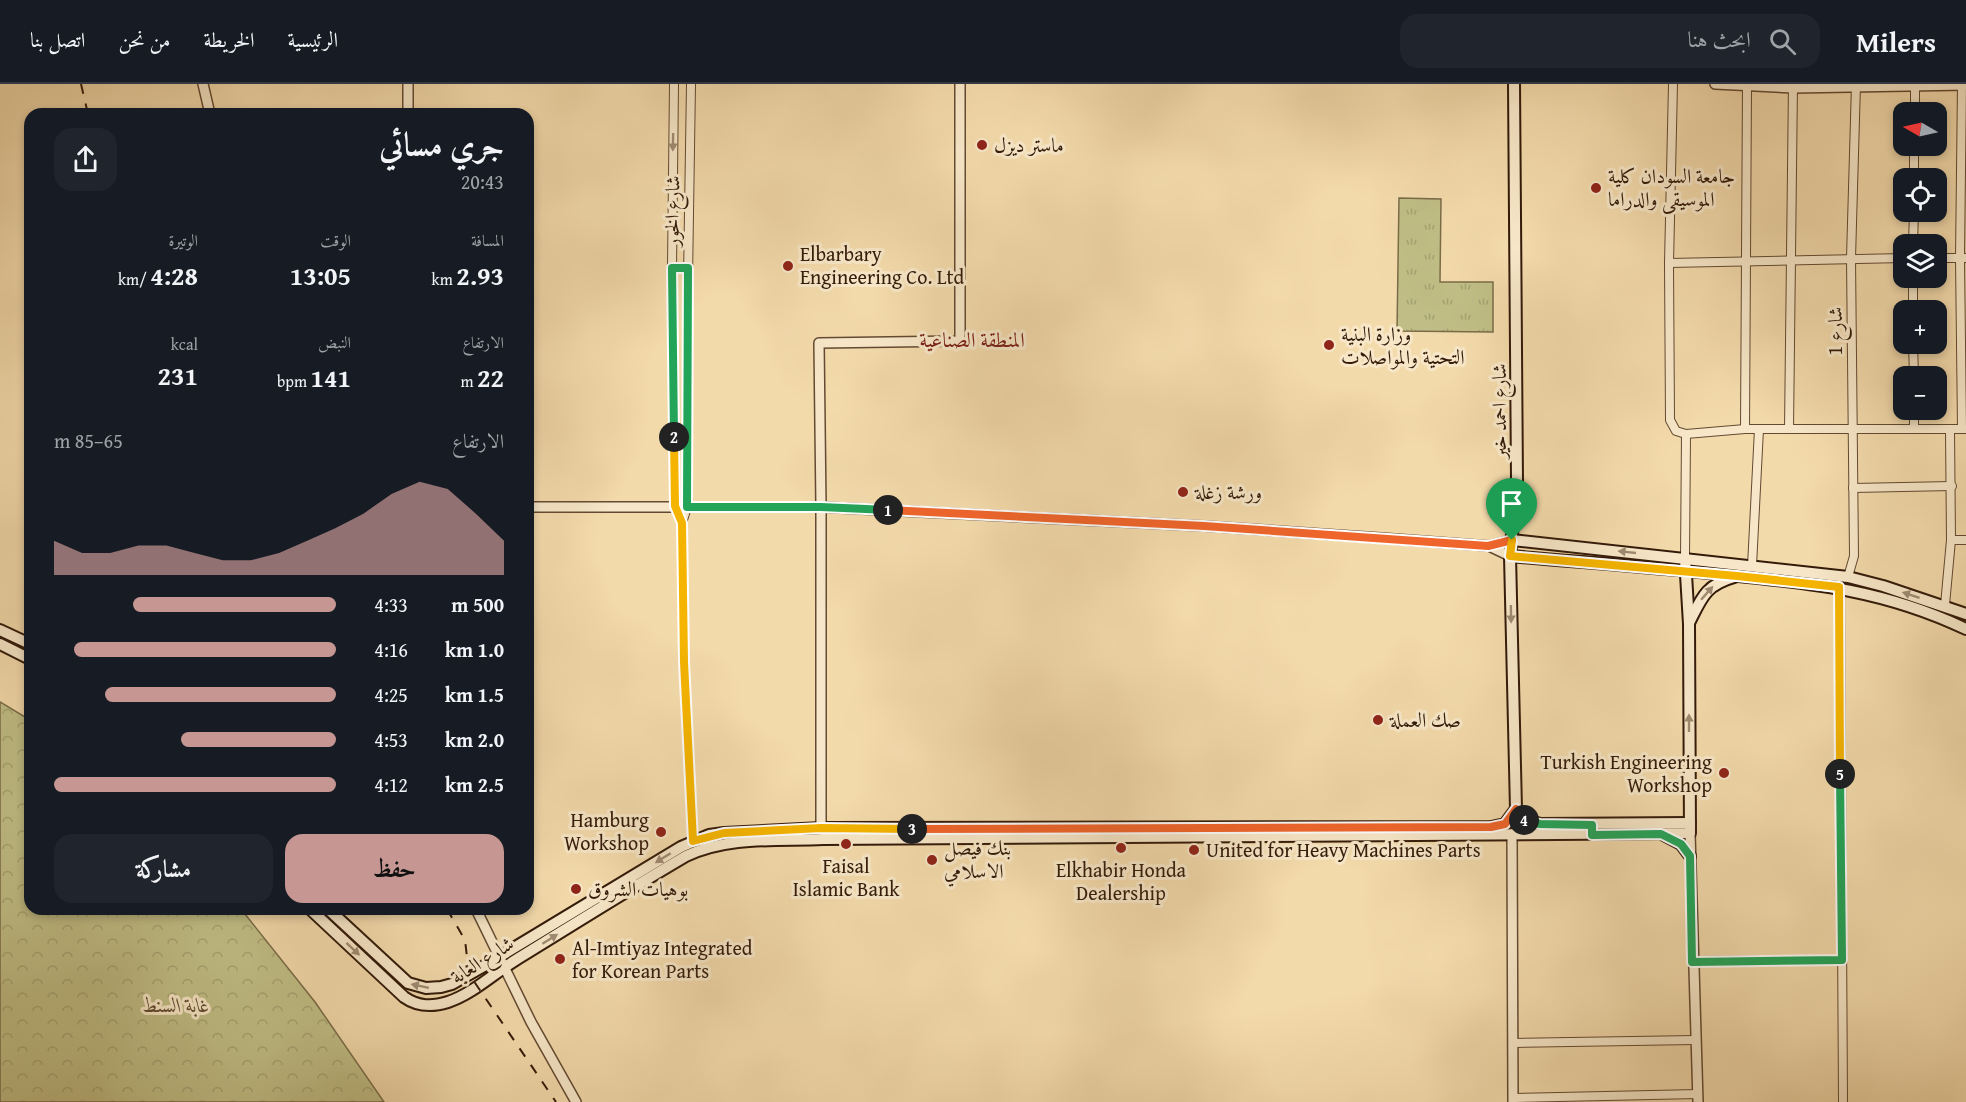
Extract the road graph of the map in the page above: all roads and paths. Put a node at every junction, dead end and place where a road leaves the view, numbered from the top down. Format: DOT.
graph roads {
  1 [pos="202,84"];
  2 [pos="408,84"];
  3 [pos="674,84"];
  4 [pos="691,84"];
  5 [pos="960,84"];
  6 [pos="1514,84"];
  7 [pos="1673,84"];
  8 [pos="1715,84"];
  9 [pos="1747,85"];
  10 [pos="1856,85"];
  11 [pos="1915,85"];
  12 [pos="1963,85"];
  13 [pos="1793,86"];
  14 [pos="1915,102"];
  15 [pos="208,108"];
  16 [pos="408,108"];
  17 [pos="1851,258"];
  18 [pos="1893,258"];
  19 [pos="1947,258"];
  20 [pos="1963,258"];
  21 [pos="1746,260"];
  22 [pos="1792,260"];
  23 [pos="1669,263"];
  24 [pos="672,268"];
  25 [pos="688,268"];
  26 [pos="1914,420"];
  27 [pos="1914,428"];
  28 [pos="1745,429"];
  29 [pos="1759,429"];
  30 [pos="1789,429"];
  31 [pos="1950,429"];
  32 [pos="1964,429"];
  33 [pos="1852,430"];
  34 [pos="1686,434"];
  35 [pos="1952,486"];
  36 [pos="1853,488"];
  37 [pos="675,506"];
  38 [pos="534,507"];
  39 [pos="687,507"];
  40 [pos="821,507"];
  41 [pos="682,523"];
  42 [pos="1512,540"];
  43 [pos="1951,540"];
  44 [pos="1966,540"];
  45 [pos="1488,546"];
  46 [pos="1510,556"];
  47 [pos="1685,558"];
  48 [pos="1752,566"];
  49 [pos="1685,571"];
  50 [pos="1737,576"];
  51 [pos="1848,577"];
  52 [pos="1839,587"];
  53 [pos="1944,605"];
  54 [pos="1966,614"];
  55 [pos="1689,624"];
  56 [pos="1966,629"];
  57 [pos="0,630"];
  58 [pos="24,641"];
  59 [pos="0,644"];
  60 [pos="24,656"];
  61 [pos="1516,809"];
  62 [pos="821,828"];
  63 [pos="1690,828"];
  64 [pos="1592,830"];
  65 [pos="1512,834"];
  66 [pos="1661,834"];
  67 [pos="693,841"];
  68 [pos="1690,856"];
  69 [pos="316,915"];
  70 [pos="334,915"];
  71 [pos="479,915"];
  72 [pos="1842,960"];
  73 [pos="502,962"];
  74 [pos="1692,962"];
  75 [pos="1695,1040"];
  76 [pos="1513,1043"];
  77 [pos="1645,1098"];
  78 [pos="1698,1098"];
  79 [pos="1562,1099"];
  80 [pos="1605,1099"];
  81 [pos="1513,1100"];
  82 [pos="576,1102"];
  83 [pos="1843,1102"];
  1 -- 15 [label="street"];
  2 -- 16 [label="street"];
  3 -- 24 [label="street, one-way"];
  4 -- 25 [label="street, شارع الخور"];
  5 -- 40 [label="street"];
  6 -- 42 [label="main road, شارع احمد خير"];
  7 -- 23 [label="street"];
  8 -- 9 [label="street"];
  9 -- 13 [label="street"];
  9 -- 21 [label="street"];
  10 -- 11 [label="street"];
  10 -- 13 [label="street"];
  10 -- 17 [label="street, شارع 1"];
  11 -- 12 [label="street"];
  11 -- 14 [label="street"];
  12 -- 20 [label="street"];
  13 -- 22 [label="street"];
  17 -- 18 [label="street"];
  17 -- 22 [label="street"];
  17 -- 33 [label="street, شارع 1"];
  19 -- 20 [label="street"];
  20 -- 32 [label="street"];
  21 -- 22 [label="street"];
  21 -- 23 [label="street"];
  21 -- 28 [label="street"];
  22 -- 30 [label="street"];
  23 -- 34 [label="street"];
  24 -- 25 [label="street"];
  24 -- 37 [label="street"];
  25 -- 39 [label="street, شارع الخور"];
  26 -- 27 [label="street"];
  27 -- 31 [label="street"];
  27 -- 33 [label="street"];
  28 -- 29 [label="street"];
  28 -- 34 [label="street"];
  29 -- 30 [label="street"];
  29 -- 48 [label="street"];
  30 -- 33 [label="street"];
  31 -- 32 [label="street"];
  31 -- 35 [label="street"];
  33 -- 36 [label="street, شارع 1"];
  34 -- 47 [label="street"];
  35 -- 36 [label="street"];
  35 -- 43 [label="street"];
  36 -- 51 [label="street, شارع 1"];
  37 -- 38 [label="street"];
  37 -- 39 [label="street"];
  37 -- 41 [label="street"];
  39 -- 40 [label="street"];
  39 -- 41 [label="street, شارع الخور"];
  40 -- 45 [label="street"];
  40 -- 62 [label="street"];
  41 -- 67 [label="street, شارع الخور"];
  42 -- 45 [label="street"];
  42 -- 46 [label="main road, شارع احمد خير"];
  47 -- 42 [label="main road, one-way"];
  43 -- 44 [label="street"];
  43 -- 53 [label="street"];
  45 -- 46 [label="street"];
  46 -- 49 [label="main road"];
  46 -- 61 [label="main road, شارع احمد خير, one-way"];
  47 -- 48 [label="main road"];
  47 -- 49 [label="main road"];
  48 -- 51 [label="main road"];
  49 -- 50 [label="main road"];
  49 -- 55 [label="main road"];
  50 -- 52 [label="main road"];
  55 -- 50 [label="main road, one-way"];
  53 -- 51 [label="main road, one-way"];
  52 -- 56 [label="main road"];
  52 -- 72 [label="street"];
  53 -- 54 [label="main road"];
  63 -- 55 [label="main road, one-way"];
  57 -- 58 [label="main road"];
  59 -- 60 [label="main road"];
  61 -- 62 [label="main road, شارع الغابة"];
  61 -- 64 [label="main road, شارع الغابة"];
  62 -- 67 [label="main road, شارع الغابة"];
  63 -- 64 [label="main road, شارع الغابة"];
  63 -- 66 [label="main road, شارع الغابة"];
  63 -- 68 [label="street"];
  64 -- 65 [label="main road, شارع الغابة"];
  64 -- 66 [label="main road, شارع الغابة"];
  73 -- 65 [label="main road, شارع الغابة, one-way"];
  65 -- 76 [label="street"];
  66 -- 68 [label="main road"];
  67 -- 73 [label="main road, شارع الغابة, one-way"];
  68 -- 74 [label="street"];
  69 -- 73 [label="main road, شارع الغابة, one-way"];
  73 -- 70 [label="main road, شارع الغابة, one-way"];
  71 -- 73 [label="street"];
  72 -- 74 [label="street"];
  72 -- 83 [label="street"];
  73 -- 82 [label="street"];
  74 -- 75 [label="street"];
  75 -- 76 [label="street"];
  75 -- 78 [label="street"];
  76 -- 81 [label="street"];
  77 -- 78 [label="street"];
  77 -- 80 [label="street"];
  79 -- 80 [label="street"];
  79 -- 81 [label="street"];
}
